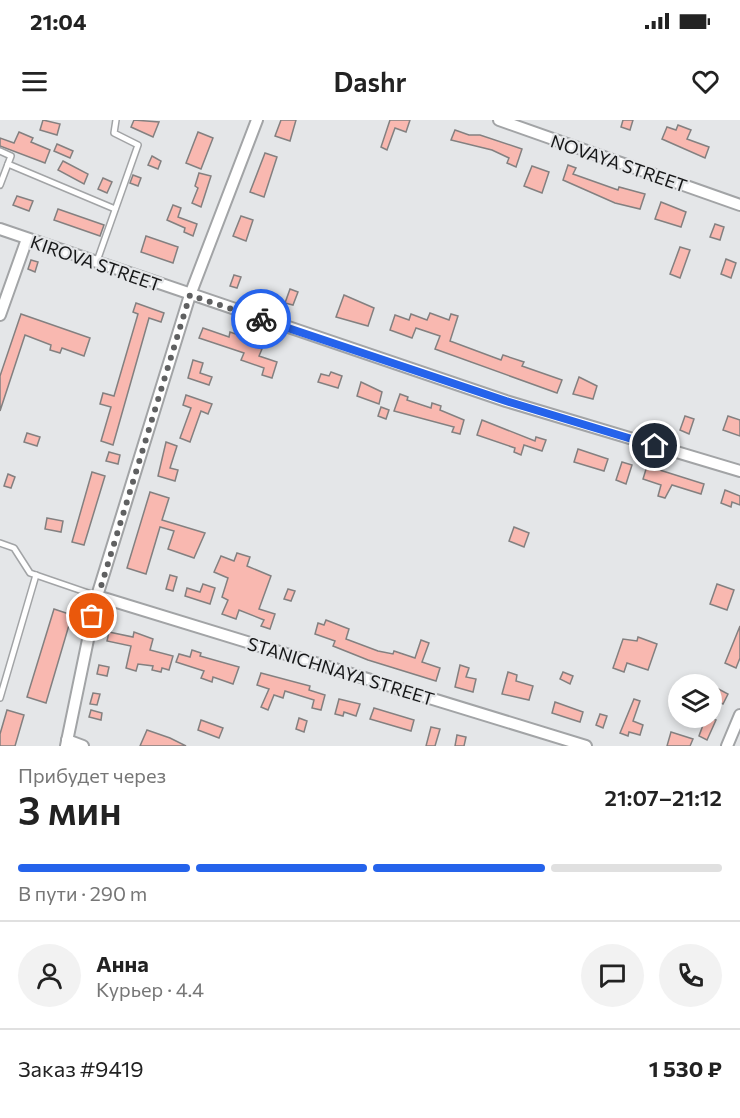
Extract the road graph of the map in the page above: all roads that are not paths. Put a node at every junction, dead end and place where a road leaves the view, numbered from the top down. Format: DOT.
graph roads {
  1 [pos="116,120"];
  2 [pos="257,120"];
  3 [pos="499,120"];
  4 [pos="0,151"];
  5 [pos="8,164"];
  6 [pos="0,185"];
  7 [pos="740,205"];
  8 [pos="115,208"];
  9 [pos="0,230"];
  10 [pos="27,239"];
  11 [pos="97,262"];
  12 [pos="190,295"];
  13 [pos="0,315"];
  14 [pos="740,471"];
  15 [pos="0,543"];
  16 [pos="36,575"];
  17 [pos="96,596"];
  18 [pos="0,698"];
  19 [pos="740,715"];
  20 [pos="66,743"];
  21 [pos="83,746"];
  22 [pos="585,746"];
  23 [pos="727,746"];
  1 -- 8 [label="lane"];
  2 -- 12 [label="street"];
  3 -- 7 [label="street, NOVAYA STREET"];
  4 -- 5 [label="lane"];
  5 -- 6 [label="lane"];
  5 -- 8 [label="lane"];
  8 -- 11 [label="lane"];
  9 -- 10 [label="street, KIROVA STREET"];
  10 -- 11 [label="street, KIROVA STREET"];
  10 -- 13 [label="street"];
  11 -- 12 [label="street, KIROVA STREET"];
  12 -- 14 [label="street, KIROVA STREET"];
  12 -- 17 [label="street"];
  15 -- 16 [label="lane"];
  16 -- 17 [label="lane"];
  16 -- 18 [label="lane"];
  17 -- 20 [label="street"];
  17 -- 22 [label="street, STANICHNAYA STREET"];
  19 -- 23 [label="street"];
  20 -- 21 [label="street"];
}
